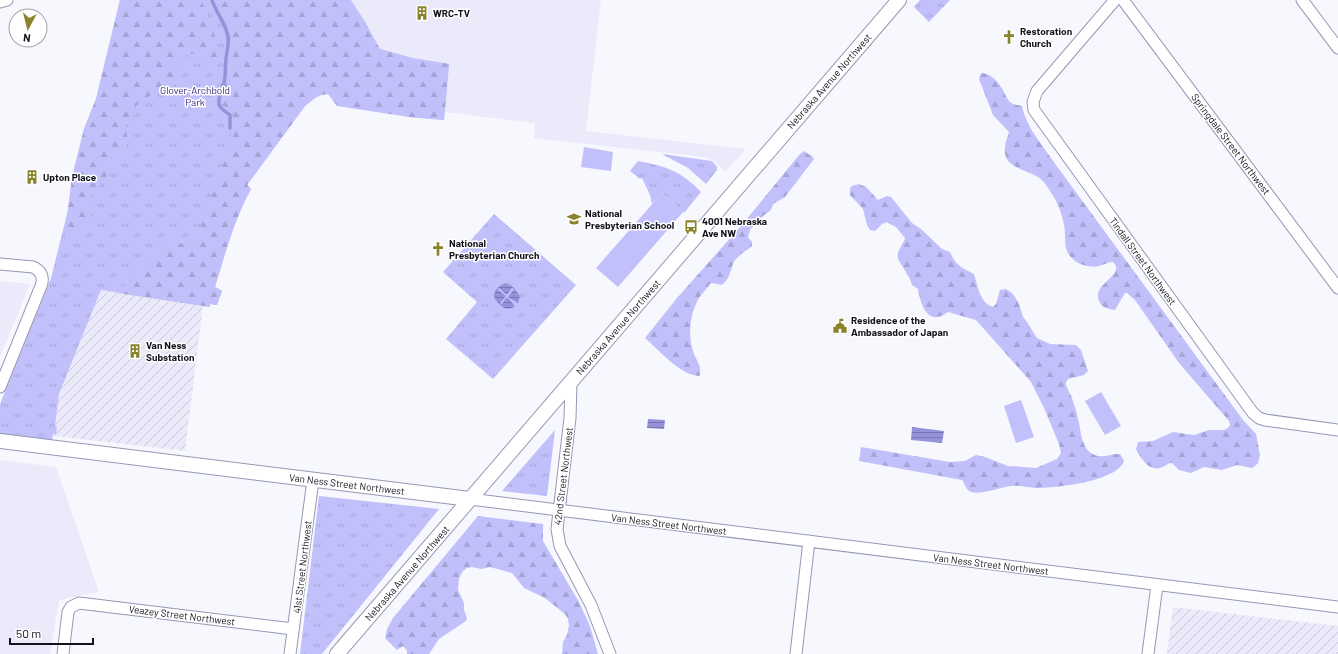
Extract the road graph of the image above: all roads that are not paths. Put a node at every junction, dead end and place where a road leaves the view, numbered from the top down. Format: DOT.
graph roads {
  1 [pos="7,0"];
  2 [pos="899,0"];
  3 [pos="1115,0"];
  4 [pos="1123,0"];
  5 [pos="1302,0"];
  6 [pos="0,2"];
  7 [pos="1338,48"];
  8 [pos="0,264"];
  9 [pos="1338,288"];
  10 [pos="571,383"];
  11 [pos="0,387"];
  12 [pos="1338,430"];
  13 [pos="0,441"];
  14 [pos="313,480"];
  15 [pos="470,499"];
  16 [pos="559,510"];
  17 [pos="809,541"];
  18 [pos="1157,585"];
  19 [pos="1338,607"];
  20 [pos="293,629"];
  21 [pos="63,654"];
  22 [pos="290,654"];
  23 [pos="337,654"];
  24 [pos="610,654"];
  25 [pos="796,654"];
  26 [pos="1148,654"];
  1 -- 6 [label="street"];
  2 -- 10 [label="main road, Nebraska Avenue Northwest"];
  3 -- 12 [label="street, Tindall Street Northwest"];
  4 -- 9 [label="street, Springdale Street Northwest"];
  5 -- 7 [label="street"];
  8 -- 11 [label="street"];
  10 -- 15 [label="main road, Nebraska Avenue Northwest"];
  10 -- 16 [label="street, 42nd Street Northwest"];
  13 -- 14 [label="main road, Van Ness Street Northwest"];
  14 -- 15 [label="main road, Van Ness Street Northwest"];
  14 -- 20 [label="street, 41st Street Northwest"];
  15 -- 16 [label="street, Van Ness Street Northwest"];
  15 -- 23 [label="main road, Nebraska Avenue Northwest"];
  16 -- 17 [label="street, Van Ness Street Northwest"];
  16 -- 24 [label="street, 42nd Street Northwest"];
  17 -- 18 [label="street, Van Ness Street Northwest"];
  17 -- 25 [label="street"];
  18 -- 19 [label="street, Van Ness Street Northwest"];
  18 -- 26 [label="street"];
  20 -- 21 [label="street, Veazey Street Northwest"];
  20 -- 22 [label="street, 41st Street Northwest"];
}
